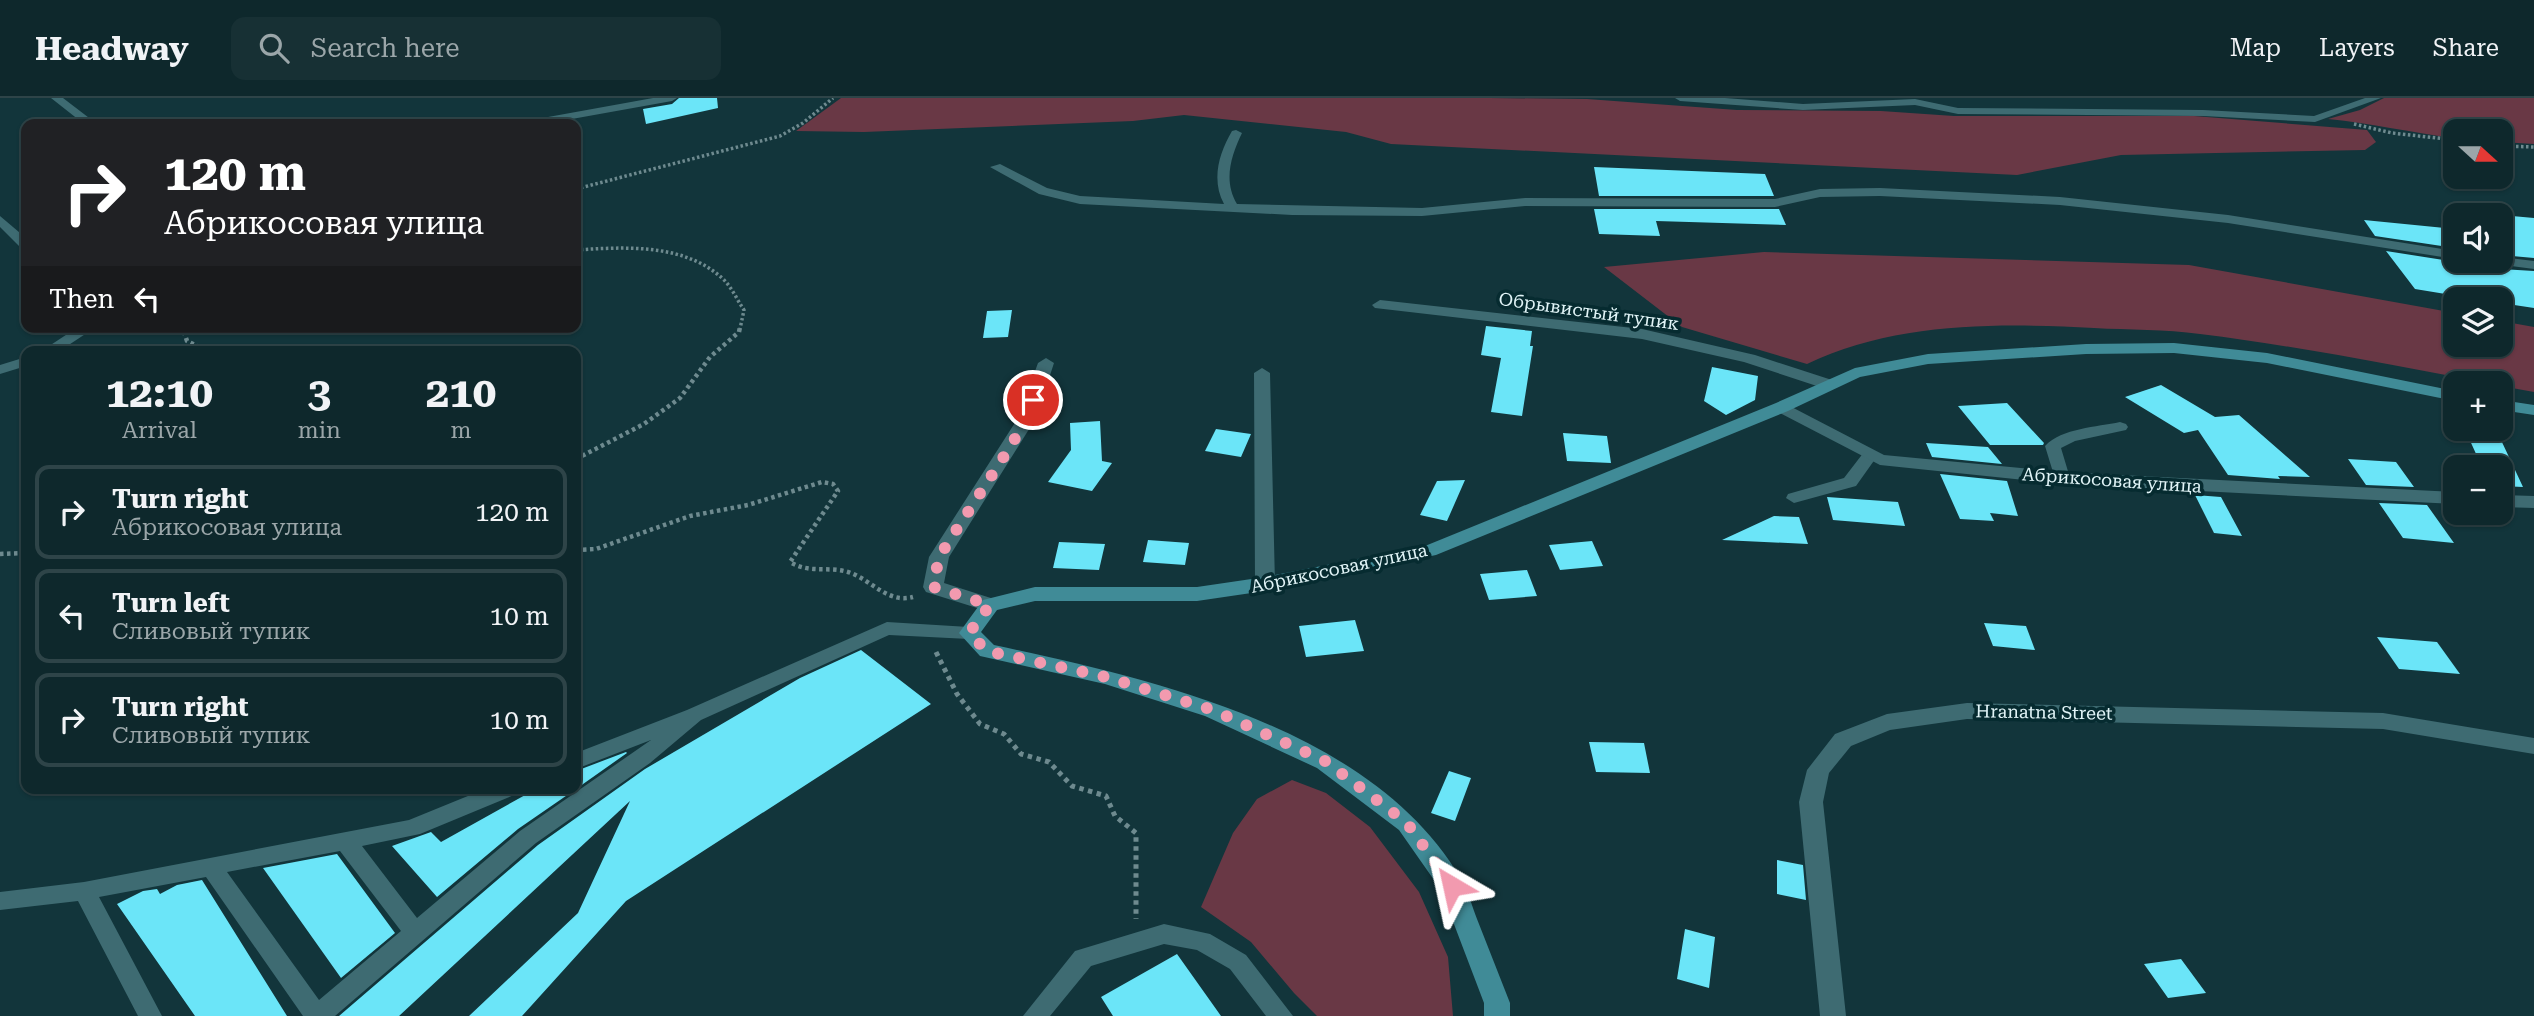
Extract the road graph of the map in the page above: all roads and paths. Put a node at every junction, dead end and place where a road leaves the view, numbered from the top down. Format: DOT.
graph roads {
  1 [pos="56,98"];
  2 [pos="672,98"];
  3 [pos="833,98"];
  4 [pos="1680,98"];
  5 [pos="2376,98"];
  6 [pos="84,119"];
  7 [pos="554,119"];
  8 [pos="2315,119"];
  9 [pos="1236,134"];
  10 [pos="2443,139"];
  11 [pos="2513,146"];
  12 [pos="2534,147"];
  13 [pos="996,167"];
  14 [pos="581,188"];
  15 [pos="1233,208"];
  16 [pos="0,220"];
  17 [pos="21,240"];
  18 [pos="581,250"];
  19 [pos="2443,253"];
  20 [pos="2513,262"];
  21 [pos="2534,265"];
  22 [pos="1380,305"];
  23 [pos="79,333"];
  24 [pos="184,333"];
  25 [pos="57,346"];
  26 [pos="197,346"];
  27 [pos="21,363"];
  28 [pos="1046,363"];
  29 [pos="0,370"];
  30 [pos="1262,373"];
  31 [pos="1829,385"];
  32 [pos="2443,394"];
  33 [pos="1782,407"];
  34 [pos="2513,407"];
  35 [pos="2534,411"];
  36 [pos="2120,427"];
  37 [pos="1870,455"];
  38 [pos="581,456"];
  39 [pos="2062,478"];
  40 [pos="2443,497"];
  41 [pos="1794,498"];
  42 [pos="2513,501"];
  43 [pos="2534,502"];
  44 [pos="581,550"];
  45 [pos="21,553"];
  46 [pos="0,554"];
  47 [pos="1265,584"];
  48 [pos="933,587"];
  49 [pos="990,605"];
  50 [pos="969,633"];
  51 [pos="936,652"];
  52 [pos="694,715"];
  53 [pos="2534,746"];
  54 [pos="581,759"];
  55 [pos="495,794"];
  56 [pos="345,841"];
  57 [pos="211,867"];
  58 [pos="85,891"];
  59 [pos="0,901"];
  60 [pos="415,932"];
  61 [pos="1135,943"];
  62 [pos="150,1016"];
  63 [pos="317,1016"];
  64 [pos="1035,1016"];
  65 [pos="1281,1016"];
  66 [pos="1497,1016"];
  67 [pos="1833,1016"];
  1 -- 6 [label="lane"];
  2 -- 7 [label="lane"];
  3 -- 14 [label="path"];
  4 -- 8 [label="lane"];
  5 -- 8 [label="lane"];
  8 -- 10 [label="path"];
  9 -- 15 [label="lane"];
  11 -- 12 [label="path"];
  13 -- 15 [label="lane"];
  15 -- 19 [label="lane"];
  16 -- 17 [label="lane"];
  18 -- 38 [label="path"];
  20 -- 21 [label="lane"];
  22 -- 31 [label="street, Обрывистый тупик"];
  23 -- 25 [label="lane"];
  24 -- 26 [label="path"];
  27 -- 29 [label="lane"];
  28 -- 48 [label="street"];
  30 -- 47 [label="street"];
  31 -- 32 [label="main road, Абрикосовая улица"];
  31 -- 33 [label="main road, Абрикосовая улица"];
  33 -- 37 [label="street, Абрикосовая улица"];
  33 -- 47 [label="main road, Абрикосовая улица"];
  34 -- 35 [label="main road"];
  36 -- 39 [label="lane"];
  37 -- 39 [label="street, Абрикосовая улица"];
  37 -- 41 [label="lane"];
  39 -- 40 [label="street, Абрикосовая улица"];
  42 -- 43 [label="street"];
  44 -- 48 [label="path"];
  45 -- 46 [label="path"];
  47 -- 49 [label="main road, Абрикосовая улица"];
  48 -- 49 [label="street"];
  49 -- 50 [label="main road"];
  50 -- 52 [label="lane"];
  50 -- 66 [label="main road"];
  51 -- 61 [label="path"];
  52 -- 54 [label="lane"];
  52 -- 60 [label="lane"];
  53 -- 67 [label="street, Hranatna Street"];
  55 -- 56 [label="lane"];
  56 -- 57 [label="lane"];
  56 -- 60 [label="lane"];
  57 -- 58 [label="lane"];
  57 -- 63 [label="lane"];
  58 -- 59 [label="lane"];
  58 -- 62 [label="lane"];
  60 -- 63 [label="lane"];
  61 -- 64 [label="lane"];
  61 -- 65 [label="lane"];
}
